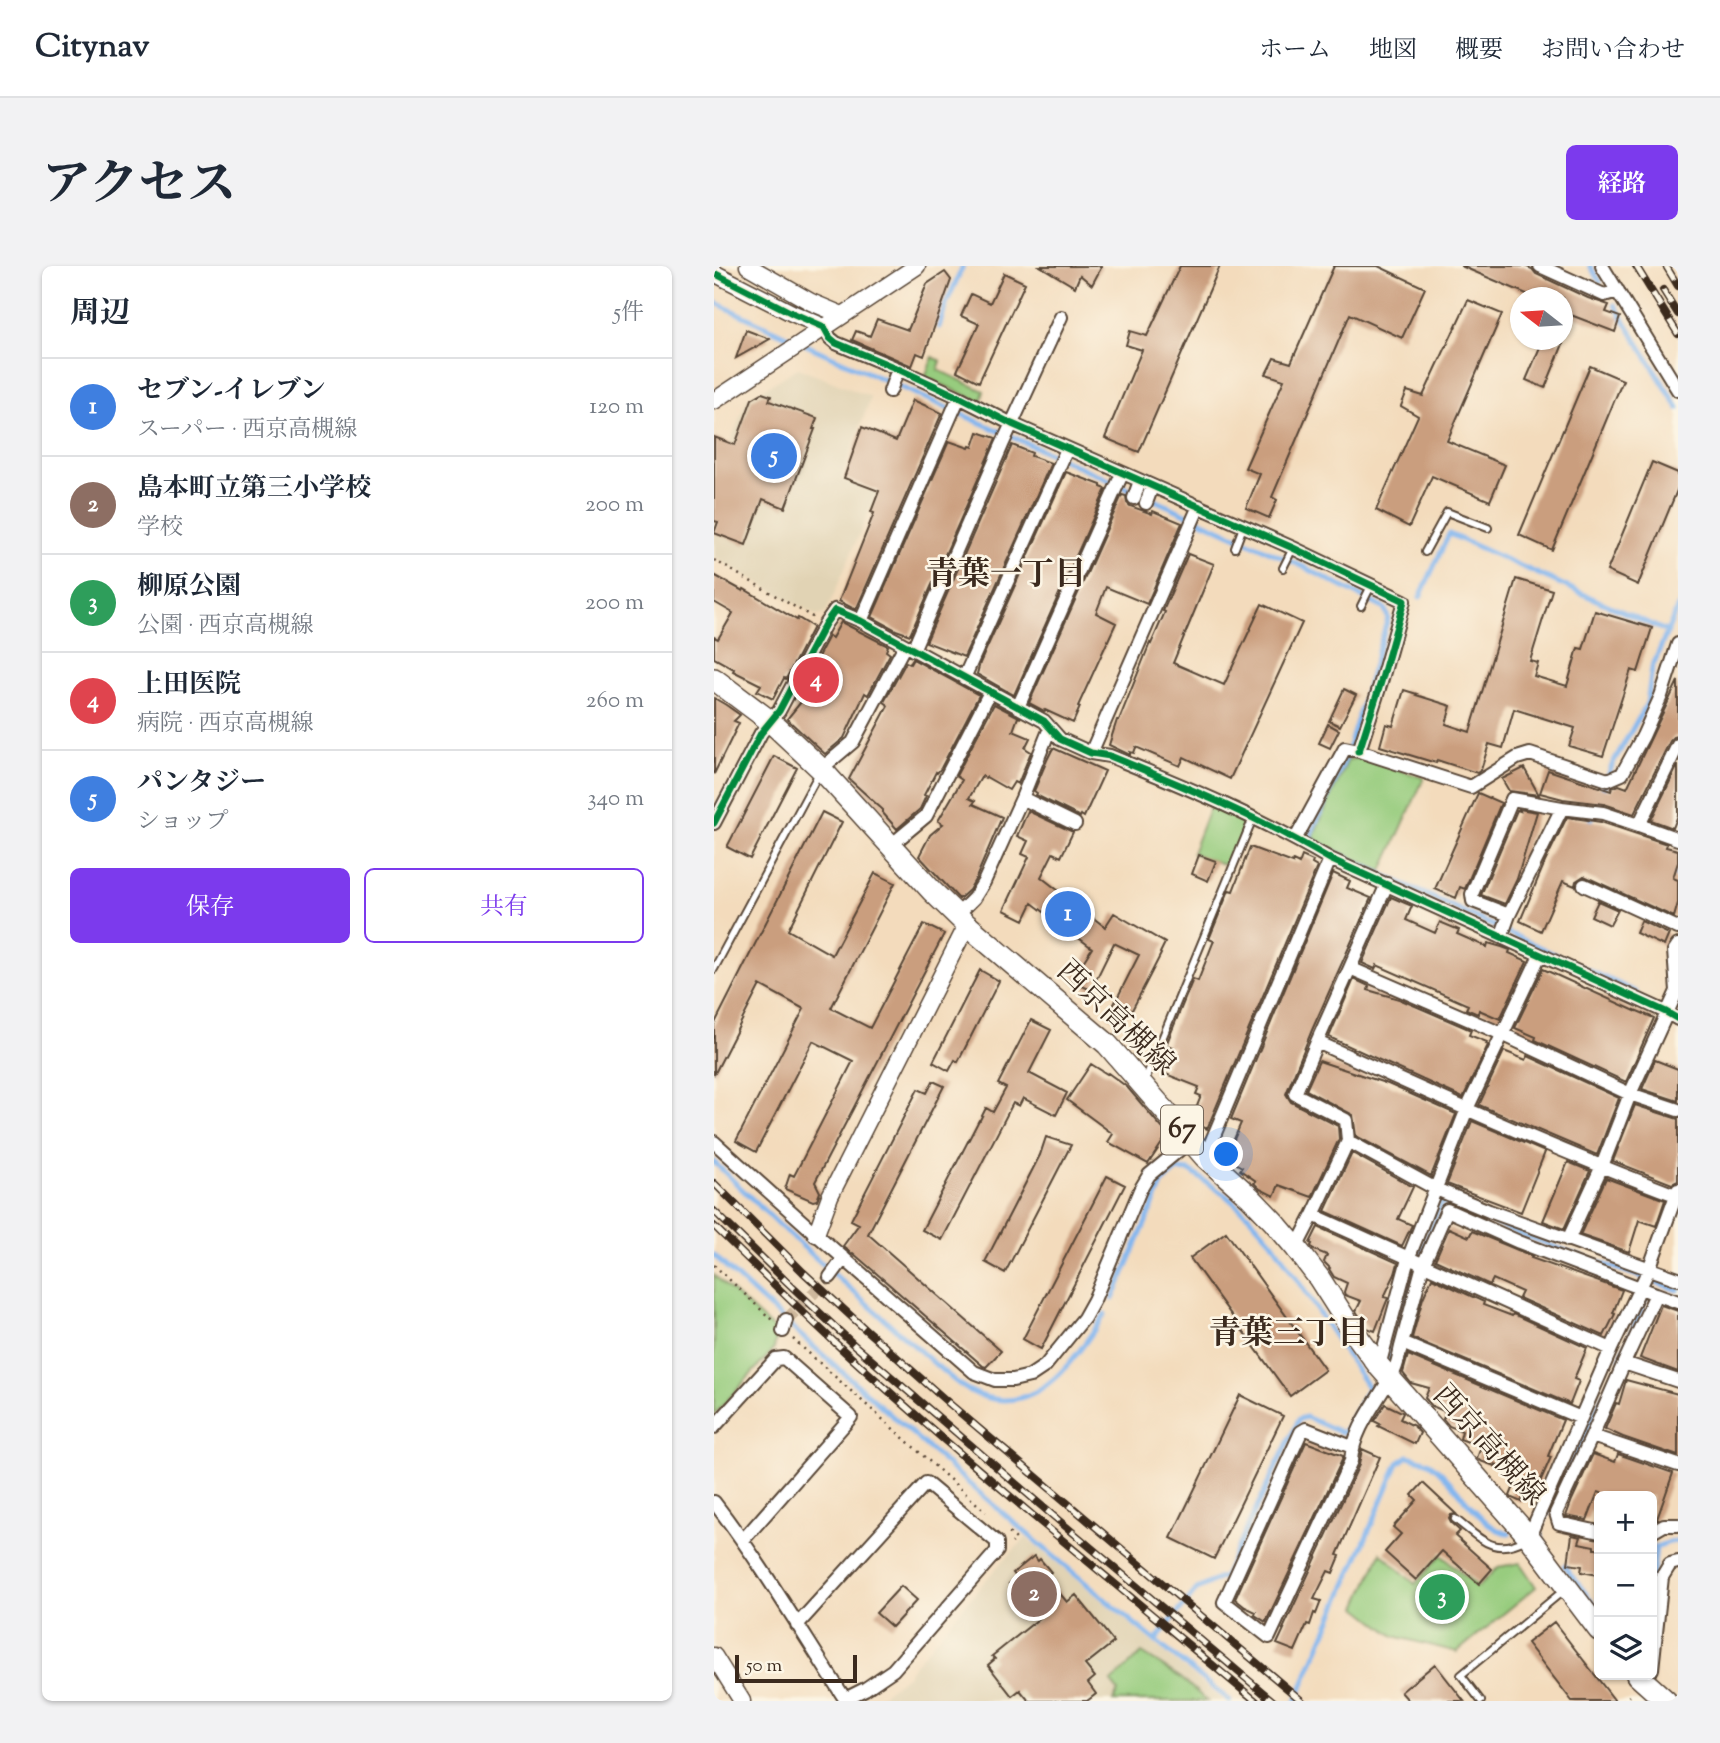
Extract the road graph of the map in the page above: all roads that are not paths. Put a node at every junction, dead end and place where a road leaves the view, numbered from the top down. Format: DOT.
graph roads {
  1 [pos="748,266"];
  2 [pos="917,266"];
  3 [pos="1540,266"];
  4 [pos="1602,266"];
  5 [pos="714,273"];
  6 [pos="1618,290"];
  7 [pos="842,315"];
  8 [pos="1061,317"];
  9 [pos="824,327"];
  10 [pos="897,372"];
  11 [pos="1678,390"];
  12 [pos="890,391"];
  13 [pos="958,400"];
  14 [pos="714,401"];
  15 [pos="1011,425"];
  16 [pos="1067,449"];
  17 [pos="1122,474"];
  18 [pos="1146,485"];
  19 [pos="1140,501"];
  20 [pos="1199,506"];
  21 [pos="1243,527"];
  22 [pos="1488,528"];
  23 [pos="1235,548"];
  24 [pos="1292,549"];
  25 [pos="1425,552"];
  26 [pos="1283,568"];
  27 [pos="1371,587"];
  28 [pos="1361,606"];
  29 [pos="861,621"];
  30 [pos="1678,644"];
  31 [pos="909,648"];
  32 [pos="714,678"];
  33 [pos="964,678"];
  34 [pos="990,692"];
  35 [pos="1018,707"];
  36 [pos="770,722"];
  37 [pos="1050,728"];
  38 [pos="1678,745"];
  39 [pos="1354,750"];
  40 [pos="1091,753"];
  41 [pos="821,769"];
  42 [pos="1022,797"];
  43 [pos="1562,808"];
  44 [pos="1253,818"];
  45 [pos="714,823"];
  46 [pos="1075,824"];
  47 [pos="1639,825"];
  48 [pos="1296,838"];
  49 [pos="1678,839"];
  50 [pos="890,846"];
  51 [pos="1330,859"];
  52 [pos="1387,884"];
  53 [pos="1584,886"];
  54 [pos="1509,915"];
  55 [pos="962,920"];
  56 [pos="1676,927"];
  57 [pos="1502,937"];
  58 [pos="1677,947"];
  59 [pos="1540,955"];
  60 [pos="1350,968"];
  61 [pos="714,969"];
  62 [pos="1666,1012"];
  63 [pos="1678,1019"];
  64 [pos="1502,1034"];
  65 [pos="1317,1042"];
  66 [pos="1142,1084"];
  67 [pos="1630,1094"];
  68 [pos="1466,1110"];
  69 [pos="1678,1110"];
  70 [pos="1191,1140"];
  71 [pos="1348,1141"];
  72 [pos="714,1142"];
  73 [pos="1205,1157"];
  74 [pos="1602,1166"];
  75 [pos="1436,1189"];
  76 [pos="1677,1193"];
  77 [pos="1313,1215"];
  78 [pos="816,1234"];
  79 [pos="1568,1240"];
  80 [pos="1296,1248"];
  81 [pos="844,1258"];
  82 [pos="1415,1262"];
  83 [pos="830,1277"];
  84 [pos="1678,1279"];
  85 [pos="1647,1285"];
  86 [pos="1678,1302"];
  87 [pos="1402,1343"];
  88 [pos="1611,1349"];
  89 [pos="1625,1363"];
  90 [pos="1385,1372"];
  91 [pos="1678,1381"];
  92 [pos="1581,1418"];
  93 [pos="714,1427"];
  94 [pos="1592,1436"];
  95 [pos="1352,1447"];
  96 [pos="1678,1465"];
  97 [pos="714,1502"];
  98 [pos="1455,1518"];
  99 [pos="1678,1525"];
  100 [pos="1657,1529"];
  101 [pos="1594,1531"];
  102 [pos="1529,1537"];
  103 [pos="743,1540"];
  104 [pos="1678,1562"];
  105 [pos="1567,1587"];
  106 [pos="1594,1623"];
  107 [pos="797,1625"];
  108 [pos="715,1660"];
  109 [pos="1651,1681"];
  110 [pos="742,1701"];
  111 [pos="1481,1701"];
  1 -- 7 [label="street"];
  2 -- 7 [label="street"];
  3 -- 6 [label="street"];
  4 -- 6 [label="street"];
  5 -- 9 [label="street"];
  6 -- 11 [label="street"];
  7 -- 9 [label="street"];
  8 -- 15 [label="street"];
  9 -- 10 [label="street"];
  9 -- 14 [label="street"];
  10 -- 12 [label="street"];
  10 -- 13 [label="street"];
  13 -- 15 [label="street"];
  13 -- 29 [label="street"];
  15 -- 16 [label="street"];
  15 -- 31 [label="street"];
  16 -- 17 [label="street"];
  16 -- 33 [label="street"];
  17 -- 18 [label="street"];
  17 -- 35 [label="street"];
  18 -- 19 [label="street"];
  18 -- 20 [label="street"];
  20 -- 21 [label="street"];
  20 -- 40 [label="street"];
  21 -- 23 [label="lane"];
  21 -- 24 [label="street"];
  22 -- 25 [label="lane"];
  24 -- 26 [label="lane"];
  24 -- 27 [label="street"];
  27 -- 28 [label="lane"];
  27 -- 39 [label="street"];
  29 -- 31 [label="street"];
  29 -- 36 [label="street"];
  30 -- 39 [label="street"];
  31 -- 33 [label="street"];
  31 -- 41 [label="street"];
  32 -- 36 [label="main road, 西京高槻線 / 67"];
  33 -- 34 [label="street"];
  34 -- 35 [label="street"];
  34 -- 50 [label="street"];
  35 -- 37 [label="street"];
  36 -- 41 [label="main road, 西京高槻線 / 67"];
  36 -- 45 [label="street"];
  37 -- 40 [label="street"];
  37 -- 42 [label="street"];
  38 -- 47 [label="street"];
  39 -- 48 [label="street"];
  40 -- 44 [label="street"];
  41 -- 50 [label="main road, 西京高槻線 / 67"];
  41 -- 61 [label="lane"];
  42 -- 46 [label="street"];
  42 -- 55 [label="street"];
  43 -- 47 [label="street"];
  43 -- 54 [label="street"];
  43 -- 54 [label="street"];
  44 -- 48 [label="street"];
  44 -- 66 [label="lane"];
  47 -- 49 [label="street"];
  48 -- 51 [label="street"];
  50 -- 55 [label="main road, 西京高槻線 / 67"];
  51 -- 52 [label="street"];
  51 -- 73 [label="street"];
  52 -- 57 [label="street"];
  52 -- 60 [label="street"];
  53 -- 56 [label="street"];
  54 -- 57 [label="street"];
  55 -- 66 [label="main road, 西京高槻線 / 67"];
  55 -- 78 [label="street"];
  57 -- 59 [label="street"];
  58 -- 62 [label="street"];
  59 -- 62 [label="street"];
  59 -- 64 [label="street"];
  60 -- 64 [label="street"];
  60 -- 65 [label="street"];
  62 -- 63 [label="street"];
  62 -- 67 [label="street"];
  64 -- 67 [label="street"];
  64 -- 68 [label="street"];
  65 -- 68 [label="street"];
  65 -- 71 [label="street"];
  66 -- 70 [label="main road, 西京高槻線 / 67"];
  67 -- 69 [label="street"];
  67 -- 74 [label="street"];
  68 -- 74 [label="street"];
  68 -- 75 [label="street"];
  70 -- 73 [label="main road, 西京高槻線 / 67"];
  70 -- 81 [label="street"];
  71 -- 75 [label="street"];
  71 -- 77 [label="street"];
  72 -- 78 [label="street"];
  73 -- 80 [label="main road, 西京高槻線 / 67"];
  74 -- 76 [label="street"];
  74 -- 79 [label="street"];
  75 -- 79 [label="street"];
  75 -- 82 [label="street"];
  76 -- 85 [label="street"];
  77 -- 80 [label="street"];
  77 -- 82 [label="street"];
  78 -- 81 [label="street"];
  79 -- 85 [label="street"];
  80 -- 90 [label="main road, 西京高槻線 / 67"];
  81 -- 83 [label="street"];
  82 -- 85 [label="street"];
  82 -- 87 [label="street"];
  82 -- 88 [label="street"];
  82 -- 90 [label="street"];
  84 -- 85 [label="street"];
  85 -- 86 [label="street"];
  85 -- 88 [label="street"];
  85 -- 89 [label="street"];
  87 -- 90 [label="street"];
  87 -- 92 [label="street"];
  88 -- 92 [label="street"];
  89 -- 91 [label="street"];
  89 -- 94 [label="street"];
  90 -- 95 [label="street"];
  90 -- 102 [label="main road, 西京高槻線 / 67"];
  92 -- 102 [label="street"];
  93 -- 103 [label="street"];
  94 -- 96 [label="street"];
  94 -- 101 [label="street"];
  95 -- 95 [label="street"];
  97 -- 103 [label="street"];
  98 -- 102 [label="lane"];
  99 -- 100 [label="street"];
  102 -- 105 [label="main road, 西京高槻線 / 67"];
  103 -- 107 [label="street"];
  104 -- 109 [label="street"];
  105 -- 106 [label="main road, 西京高槻線 / 67"];
  105 -- 111 [label="lane"];
  107 -- 107 [label="street"];
  108 -- 110 [label="street"];
}
